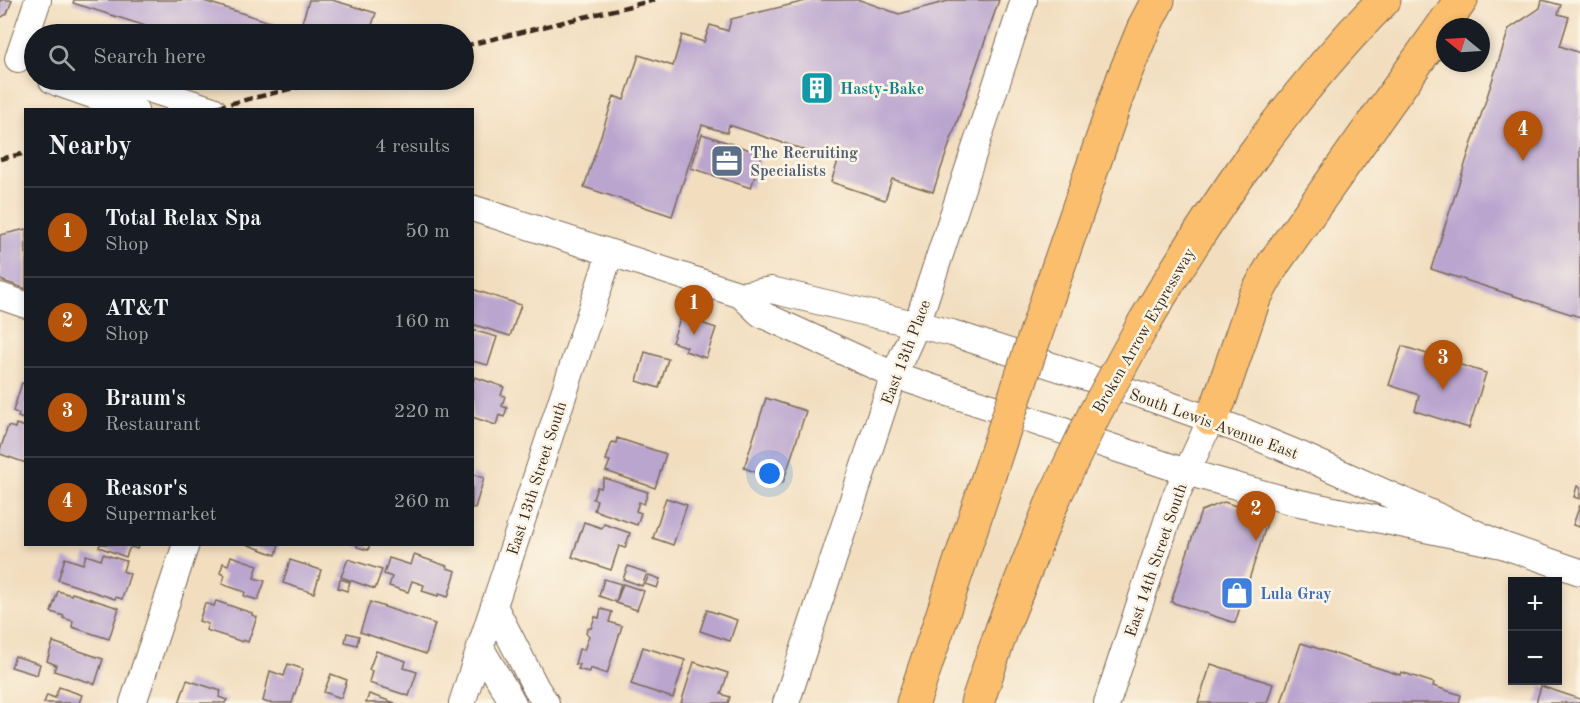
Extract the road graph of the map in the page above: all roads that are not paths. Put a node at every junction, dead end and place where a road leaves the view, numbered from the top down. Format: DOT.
graph roads {
  1 [pos="38,0"];
  2 [pos="1024,0"];
  3 [pos="1384,0"];
  4 [pos="1461,0"];
  5 [pos="1151,13"];
  6 [pos="32,24"];
  7 [pos="76,90"];
  8 [pos="152,90"];
  9 [pos="129,108"];
  10 [pos="207,108"];
  11 [pos="474,209"];
  12 [pos="610,253"];
  13 [pos="741,295"];
  14 [pos="0,296"];
  15 [pos="24,304"];
  16 [pos="917,324"];
  17 [pos="894,375"];
  18 [pos="1211,419"];
  19 [pos="1186,472"];
  20 [pos="1502,545"];
  21 [pos="185,546"];
  22 [pos="1580,572"];
  23 [pos="494,606"];
  24 [pos="480,647"];
  25 [pos="133,703"];
  26 [pos="462,703"];
  27 [pos="513,703"];
  28 [pos="546,703"];
  29 [pos="786,703"];
  30 [pos="913,703"];
  31 [pos="976,703"];
  32 [pos="1107,703"];
  1 -- 6 [label="street"];
  2 -- 16 [label="street, East 13th Place"];
  3 -- 31 [label="highway, Broken Arrow Expressway, bridge"];
  4 -- 18 [label="highway"];
  5 -- 30 [label="highway, bridge"];
  7 -- 9 [label="street"];
  8 -- 10 [label="street"];
  11 -- 12 [label="street, South Lewis Avenue East"];
  12 -- 13 [label="street, South Lewis Avenue East"];
  12 -- 23 [label="street, East 13th Street South"];
  13 -- 16 [label="street, South Lewis Avenue East"];
  13 -- 17 [label="street, South Lewis Avenue East"];
  14 -- 15 [label="street"];
  16 -- 17 [label="street, East 13th Place"];
  16 -- 18 [label="street, South Lewis Avenue East"];
  17 -- 19 [label="street, South Lewis Avenue East"];
  17 -- 29 [label="street, East 13th Place"];
  18 -- 19 [label="street, East 14th Street South"];
  18 -- 20 [label="street, South Lewis Avenue East"];
  19 -- 20 [label="street, South Lewis Avenue East"];
  19 -- 32 [label="street, East 14th Street South"];
  20 -- 22 [label="street, South Lewis Avenue East"];
  21 -- 25 [label="street"];
  23 -- 24 [label="street, East 13th Street South"];
  23 -- 28 [label="street"];
  24 -- 26 [label="street, East 13th Street South"];
  24 -- 27 [label="street"];
}
